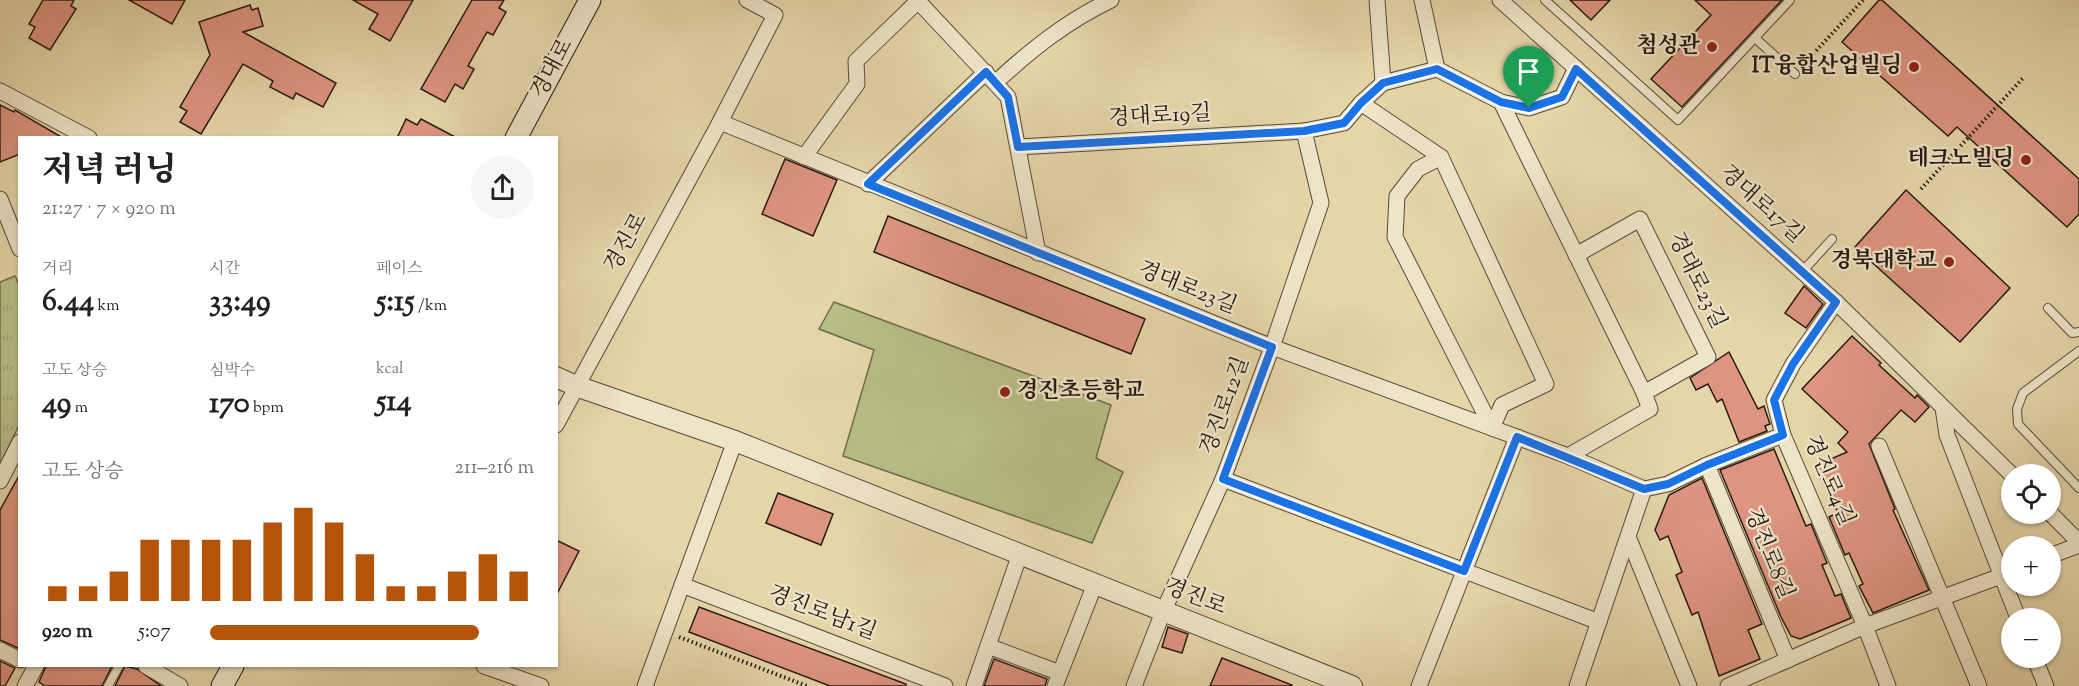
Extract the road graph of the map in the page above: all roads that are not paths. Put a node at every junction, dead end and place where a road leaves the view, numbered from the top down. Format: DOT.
graph roads {
  1 [pos="590,0"];
  2 [pos="747,0"];
  3 [pos="1111,0"];
  4 [pos="1377,0"];
  5 [pos="1422,0"];
  6 [pos="1500,0"];
  7 [pos="1545,0"];
  8 [pos="1790,0"];
  9 [pos="918,1"];
  10 [pos="1755,38"];
  11 [pos="1437,69"];
  12 [pos="1576,69"];
  13 [pos="1795,74"];
  14 [pos="991,77"];
  15 [pos="1383,83"];
  16 [pos="0,91"];
  17 [pos="1501,102"];
  18 [pos="1361,103"];
  19 [pos="720,122"];
  20 [pos="1304,131"];
  21 [pos="85,136"];
  22 [pos="517,136"];
  23 [pos="1018,147"];
  24 [pos="804,157"];
  25 [pos="1441,158"];
  26 [pos="868,184"];
  27 [pos="0,199"];
  28 [pos="16,229"];
  29 [pos="1832,239"];
  30 [pos="1038,253"];
  31 [pos="1576,255"];
  32 [pos="1802,272"];
  33 [pos="1836,302"];
  34 [pos="2048,308"];
  35 [pos="2079,332"];
  36 [pos="1272,347"];
  37 [pos="2079,351"];
  38 [pos="558,378"];
  39 [pos="576,386"];
  40 [pos="1644,393"];
  41 [pos="1942,408"];
  42 [pos="558,421"];
  43 [pos="1492,428"];
  44 [pos="1783,435"];
  45 [pos="1517,437"];
  46 [pos="735,441"];
  47 [pos="18,446"];
  48 [pos="1879,446"];
  49 [pos="1568,456"];
  50 [pos="1707,465"];
  51 [pos="2001,465"];
  52 [pos="1223,479"];
  53 [pos="0,481"];
  54 [pos="2079,488"];
  55 [pos="1644,489"];
  56 [pos="2061,524"];
  57 [pos="1629,539"];
  58 [pos="2079,543"];
  59 [pos="2061,551"];
  60 [pos="1020,554"];
  61 [pos="2001,562"];
  62 [pos="1464,571"];
  63 [pos="2001,576"];
  64 [pos="1095,584"];
  65 [pos="682,585"];
  66 [pos="1944,597"];
  67 [pos="1163,612"];
  68 [pos="1599,622"];
  69 [pos="1865,626"];
  70 [pos="988,646"];
  71 [pos="0,650"];
  72 [pos="18,659"];
  73 [pos="1788,660"];
  74 [pos="34,667"];
  75 [pos="118,667"];
  76 [pos="148,667"];
  77 [pos="232,667"];
  78 [pos="2039,668"];
  79 [pos="493,674"];
  80 [pos="1057,680"];
  81 [pos="25,686"];
  82 [pos="108,686"];
  83 [pos="180,686"];
  84 [pos="222,686"];
  85 [pos="541,686"];
  86 [pos="645,686"];
  87 [pos="945,686"];
  88 [pos="974,686"];
  89 [pos="1134,686"];
  90 [pos="1352,686"];
  91 [pos="1419,686"];
  92 [pos="1576,686"];
  93 [pos="1689,686"];
  94 [pos="1728,686"];
  95 [pos="1888,686"];
  96 [pos="1979,686"];
  97 [pos="2046,686"];
  1 -- 22 [label="main road, 경대로"];
  2 -- 19 [label="street"];
  3 -- 14 [label="street"];
  4 -- 15 [label="street"];
  5 -- 11 [label="street"];
  6 -- 12 [label="street, 경대로17길"];
  7 -- 10 [label="lane"];
  8 -- 10 [label="lane"];
  9 -- 14 [label="street"];
  9 -- 24 [label="street"];
  10 -- 13 [label="lane"];
  11 -- 15 [label="street"];
  11 -- 17 [label="street"];
  12 -- 17 [label="street"];
  12 -- 32 [label="street, 경대로17길"];
  14 -- 23 [label="street"];
  14 -- 26 [label="street"];
  15 -- 18 [label="street"];
  16 -- 21 [label="street"];
  17 -- 31 [label="street"];
  18 -- 20 [label="street"];
  18 -- 25 [label="street"];
  19 -- 24 [label="street, 경대로23길"];
  19 -- 39 [label="street, 경진로"];
  20 -- 23 [label="street, 경대로19길"];
  20 -- 36 [label="street, 경진로12길"];
  23 -- 30 [label="street"];
  24 -- 26 [label="street, 경대로23길"];
  25 -- 43 [label="street"];
  25 -- 43 [label="street"];
  26 -- 30 [label="street, 경대로23길"];
  27 -- 28 [label="street"];
  29 -- 32 [label="lane"];
  30 -- 36 [label="street, 경대로23길"];
  31 -- 40 [label="street"];
  31 -- 40 [label="street, 경대로23길"];
  32 -- 33 [label="street, 경대로17길"];
  33 -- 41 [label="street, 경대로17길"];
  33 -- 44 [label="street, 경진로4길"];
  34 -- 35 [label="lane"];
  36 -- 43 [label="street, 경대로23길"];
  36 -- 52 [label="street, 경진로12길"];
  37 -- 54 [label="lane"];
  38 -- 39 [label="street, 경진로"];
  39 -- 42 [label="street, 경진로"];
  39 -- 46 [label="street, 경진로"];
  40 -- 49 [label="street"];
  41 -- 51 [label="street, 경대로17길"];
  41 -- 61 [label="street"];
  43 -- 45 [label="street, 경대로23길"];
  44 -- 50 [label="street"];
  44 -- 69 [label="street, 경진로4길"];
  45 -- 49 [label="street, 경대로23길"];
  45 -- 62 [label="street"];
  46 -- 60 [label="street, 경진로"];
  46 -- 65 [label="street"];
  47 -- 53 [label="street"];
  48 -- 66 [label="street"];
  49 -- 55 [label="street, 경대로23길"];
  50 -- 55 [label="street"];
  50 -- 73 [label="street, 경진로8길"];
  52 -- 62 [label="street, 경진로12길"];
  52 -- 67 [label="street, 경진로12길"];
  55 -- 57 [label="street"];
  56 -- 58 [label="street"];
  57 -- 68 [label="street"];
  57 -- 93 [label="street"];
  58 -- 59 [label="street"];
  60 -- 64 [label="street, 경진로"];
  60 -- 70 [label="street"];
  62 -- 68 [label="street"];
  62 -- 91 [label="street"];
  63 -- 66 [label="street"];
  64 -- 67 [label="street, 경진로"];
  64 -- 80 [label="street"];
  65 -- 86 [label="street"];
  65 -- 87 [label="street, 경진로남1길"];
  66 -- 69 [label="street"];
  66 -- 96 [label="street"];
  67 -- 89 [label="street, 경진로12길"];
  67 -- 90 [label="street, 경진로"];
  68 -- 92 [label="street"];
  69 -- 73 [label="street"];
  69 -- 95 [label="street, 경진로4길"];
  70 -- 80 [label="street"];
  70 -- 88 [label="street"];
  71 -- 72 [label="street"];
  73 -- 94 [label="street"];
  74 -- 81 [label="street"];
  75 -- 82 [label="lane"];
  76 -- 83 [label="street"];
  77 -- 84 [label="main road"];
  78 -- 97 [label="street"];
  79 -- 85 [label="street"];
}
